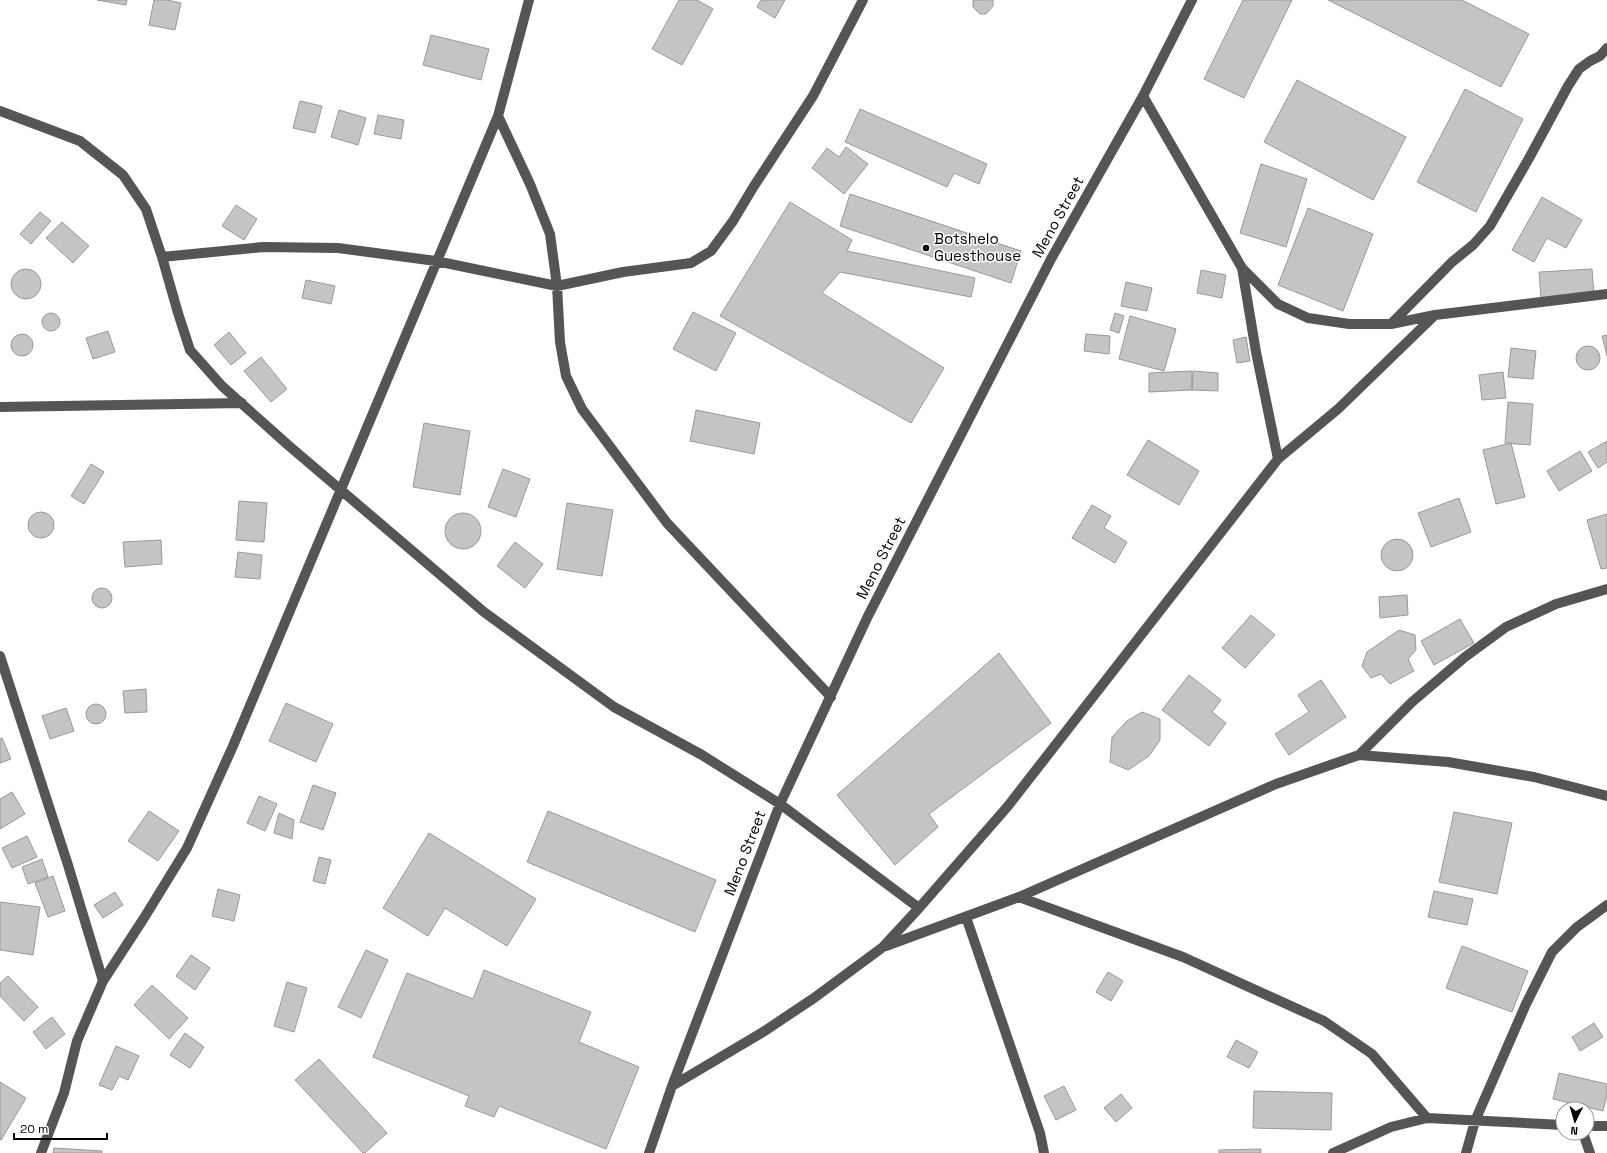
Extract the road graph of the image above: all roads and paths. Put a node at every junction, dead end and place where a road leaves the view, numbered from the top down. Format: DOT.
graph roads {
  1 [pos="529,0"];
  2 [pos="863,0"];
  3 [pos="1192,0"];
  4 [pos="1607,48"];
  5 [pos="1143,96"];
  6 [pos="0,111"];
  7 [pos="498,116"];
  8 [pos="162,257"];
  9 [pos="436,261"];
  10 [pos="1242,268"];
  11 [pos="557,286"];
  12 [pos="1607,294"];
  13 [pos="1435,315"];
  14 [pos="1390,324"];
  15 [pos="242,403"];
  16 [pos="0,407"];
  17 [pos="1278,459"];
  18 [pos="340,489"];
  19 [pos="1607,588"];
  20 [pos="0,656"];
  21 [pos="830,697"];
  22 [pos="1359,755"];
  23 [pos="1607,796"];
  24 [pos="780,804"];
  25 [pos="1018,897"];
  26 [pos="1607,905"];
  27 [pos="919,908"];
  28 [pos="966,917"];
  29 [pos="883,947"];
  30 [pos="102,980"];
  31 [pos="672,1086"];
  32 [pos="1428,1118"];
  33 [pos="1475,1121"];
  34 [pos="1555,1125"];
  35 [pos="1595,1126"];
  36 [pos="1607,1126"];
  37 [pos="1585,1141"];
  38 [pos="41,1153"];
  39 [pos="649,1153"];
  40 [pos="1044,1153"];
  41 [pos="1333,1153"];
  42 [pos="1466,1153"];
  43 [pos="1590,1153"];
  1 -- 7 [label="street"];
  2 -- 11 [label="street"];
  3 -- 5 [label="street, Meno Street"];
  4 -- 14 [label="street"];
  5 -- 10 [label="street"];
  5 -- 21 [label="street, Meno Street"];
  6 -- 8 [label="street"];
  7 -- 9 [label="street"];
  7 -- 11 [label="street"];
  8 -- 9 [label="street"];
  8 -- 15 [label="street"];
  9 -- 11 [label="street"];
  9 -- 18 [label="street"];
  10 -- 14 [label="street"];
  10 -- 17 [label="street"];
  11 -- 21 [label="street"];
  12 -- 13 [label="street"];
  13 -- 14 [label="street"];
  13 -- 17 [label="street"];
  15 -- 16 [label="street"];
  15 -- 18 [label="street"];
  17 -- 27 [label="street"];
  18 -- 24 [label="street"];
  18 -- 30 [label="street"];
  19 -- 22 [label="street"];
  20 -- 30 [label="street"];
  21 -- 24 [label="street, Meno Street"];
  22 -- 23 [label="street"];
  22 -- 25 [label="street"];
  24 -- 27 [label="street"];
  24 -- 31 [label="street, Meno Street"];
  25 -- 28 [label="street"];
  25 -- 32 [label="street"];
  26 -- 33 [label="street"];
  27 -- 29 [label="street"];
  28 -- 29 [label="street"];
  28 -- 40 [label="street"];
  29 -- 31 [label="street"];
  30 -- 38 [label="street"];
  31 -- 39 [label="street, Meno Street"];
  32 -- 33 [label="street"];
  32 -- 41 [label="street"];
  33 -- 34 [label="street"];
  33 -- 42 [label="street"];
  35 -- 36 [label="street"];
  37 -- 43 [label="street"];
}
